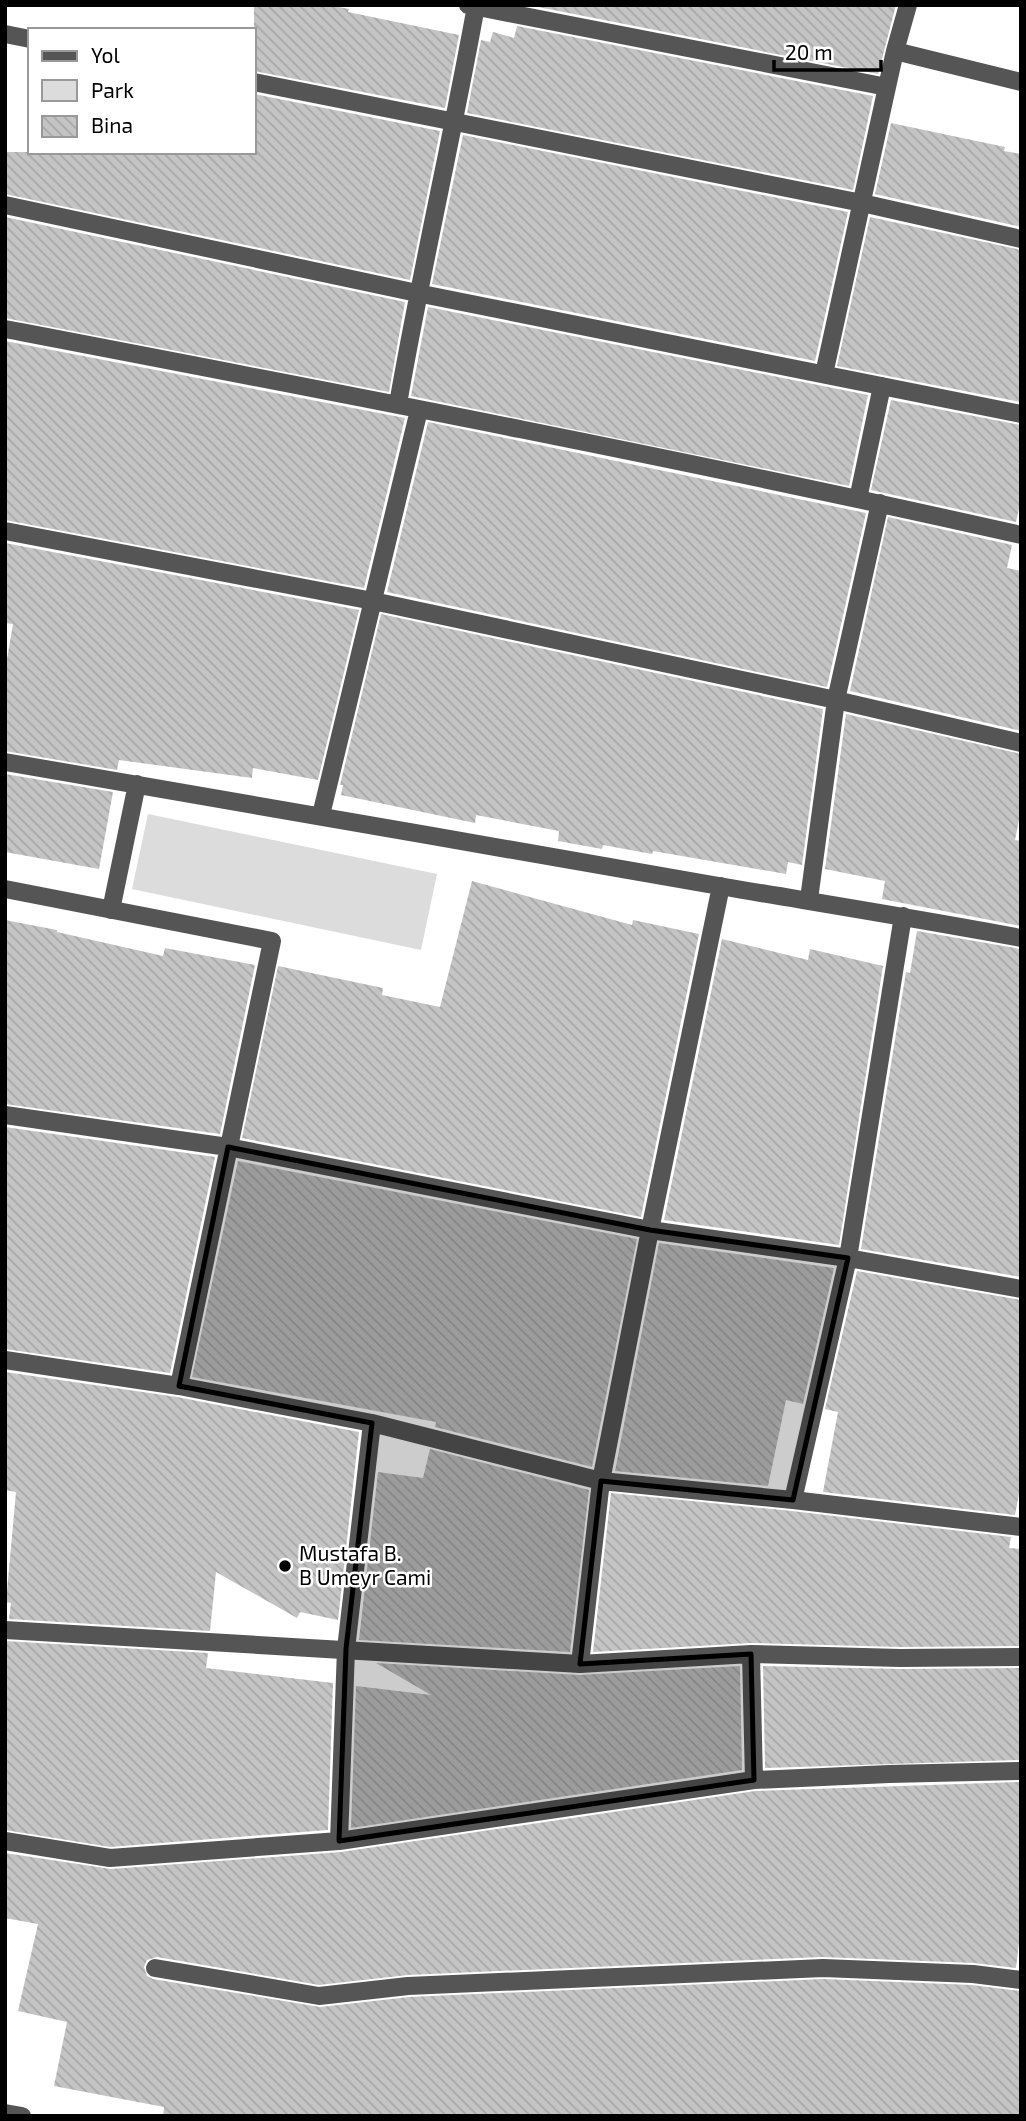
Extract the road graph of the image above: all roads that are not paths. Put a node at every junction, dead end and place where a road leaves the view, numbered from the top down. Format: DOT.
graph roads {
  1 [pos="908,5"];
  2 [pos="472,6"];
  3 [pos="5,34"];
  4 [pos="28,39"];
  5 [pos="895,51"];
  6 [pos="256,82"];
  7 [pos="1021,82"];
  8 [pos="887,87"];
  9 [pos="455,121"];
  10 [pos="862,204"];
  11 [pos="5,205"];
  12 [pos="1021,239"];
  13 [pos="417,293"];
  14 [pos="5,329"];
  15 [pos="824,373"];
  16 [pos="882,386"];
  17 [pos="398,404"];
  18 [pos="419,410"];
  19 [pos="1021,414"];
  20 [pos="858,499"];
  21 [pos="880,503"];
  22 [pos="5,531"];
  23 [pos="1021,535"];
  24 [pos="373,601"];
  25 [pos="836,700"];
  26 [pos="1021,743"];
  27 [pos="5,762"];
  28 [pos="137,784"];
  29 [pos="321,815"];
  30 [pos="722,886"];
  31 [pos="5,889"];
  32 [pos="809,899"];
  33 [pos="111,909"];
  34 [pos="903,916"];
  35 [pos="1021,938"];
  36 [pos="5,1115"];
  37 [pos="228,1146"];
  38 [pos="650,1230"];
  39 [pos="848,1258"];
  40 [pos="1021,1289"];
  41 [pos="5,1360"];
  42 [pos="179,1386"];
  43 [pos="373,1423"];
  44 [pos="601,1481"];
  45 [pos="793,1500"];
  46 [pos="1021,1527"];
  47 [pos="5,1630"];
  48 [pos="346,1649"];
  49 [pos="751,1654"];
  50 [pos="1021,1657"];
  51 [pos="580,1664"];
  52 [pos="1021,1771"];
  53 [pos="754,1780"];
  54 [pos="5,1841"];
  55 [pos="339,1841"];
  56 [pos="155,1968"];
  57 [pos="1021,1980"];
  58 [pos="5,2113"];
  59 [pos="22,2116"];
  1 -- 5 [label="street"];
  2 -- 8 [label="street"];
  2 -- 9 [label="street"];
  3 -- 4 [label="street"];
  5 -- 7 [label="street"];
  5 -- 8 [label="street"];
  6 -- 9 [label="street"];
  8 -- 10 [label="street"];
  9 -- 10 [label="street"];
  9 -- 13 [label="street"];
  10 -- 12 [label="street"];
  10 -- 15 [label="street"];
  11 -- 13 [label="street"];
  13 -- 15 [label="street"];
  13 -- 17 [label="street"];
  14 -- 17 [label="street"];
  15 -- 16 [label="street"];
  16 -- 19 [label="street"];
  16 -- 20 [label="street"];
  17 -- 18 [label="street"];
  18 -- 20 [label="street"];
  18 -- 24 [label="street"];
  20 -- 21 [label="street"];
  21 -- 23 [label="street"];
  21 -- 25 [label="street"];
  22 -- 24 [label="street"];
  24 -- 25 [label="street"];
  24 -- 29 [label="street"];
  25 -- 26 [label="street"];
  25 -- 32 [label="street"];
  27 -- 28 [label="street"];
  28 -- 29 [label="street"];
  28 -- 33 [label="street"];
  29 -- 30 [label="street"];
  30 -- 32 [label="street"];
  30 -- 38 [label="street"];
  31 -- 33 [label="street"];
  32 -- 34 [label="street"];
  33 -- 37 [label="street"];
  34 -- 35 [label="street"];
  34 -- 39 [label="street"];
  36 -- 37 [label="street"];
  37 -- 38 [label="street"];
  37 -- 42 [label="street"];
  38 -- 39 [label="street"];
  38 -- 44 [label="street"];
  39 -- 40 [label="street"];
  39 -- 45 [label="street"];
  41 -- 42 [label="street"];
  42 -- 43 [label="street"];
  43 -- 44 [label="street"];
  43 -- 48 [label="street"];
  44 -- 45 [label="street"];
  44 -- 51 [label="street"];
  45 -- 46 [label="street"];
  47 -- 48 [label="street"];
  48 -- 51 [label="street"];
  48 -- 55 [label="street"];
  49 -- 50 [label="street"];
  49 -- 51 [label="street"];
  49 -- 53 [label="street"];
  52 -- 53 [label="street"];
  53 -- 55 [label="street"];
  54 -- 55 [label="street"];
  56 -- 57 [label="street"];
  58 -- 59 [label="street"];
}
